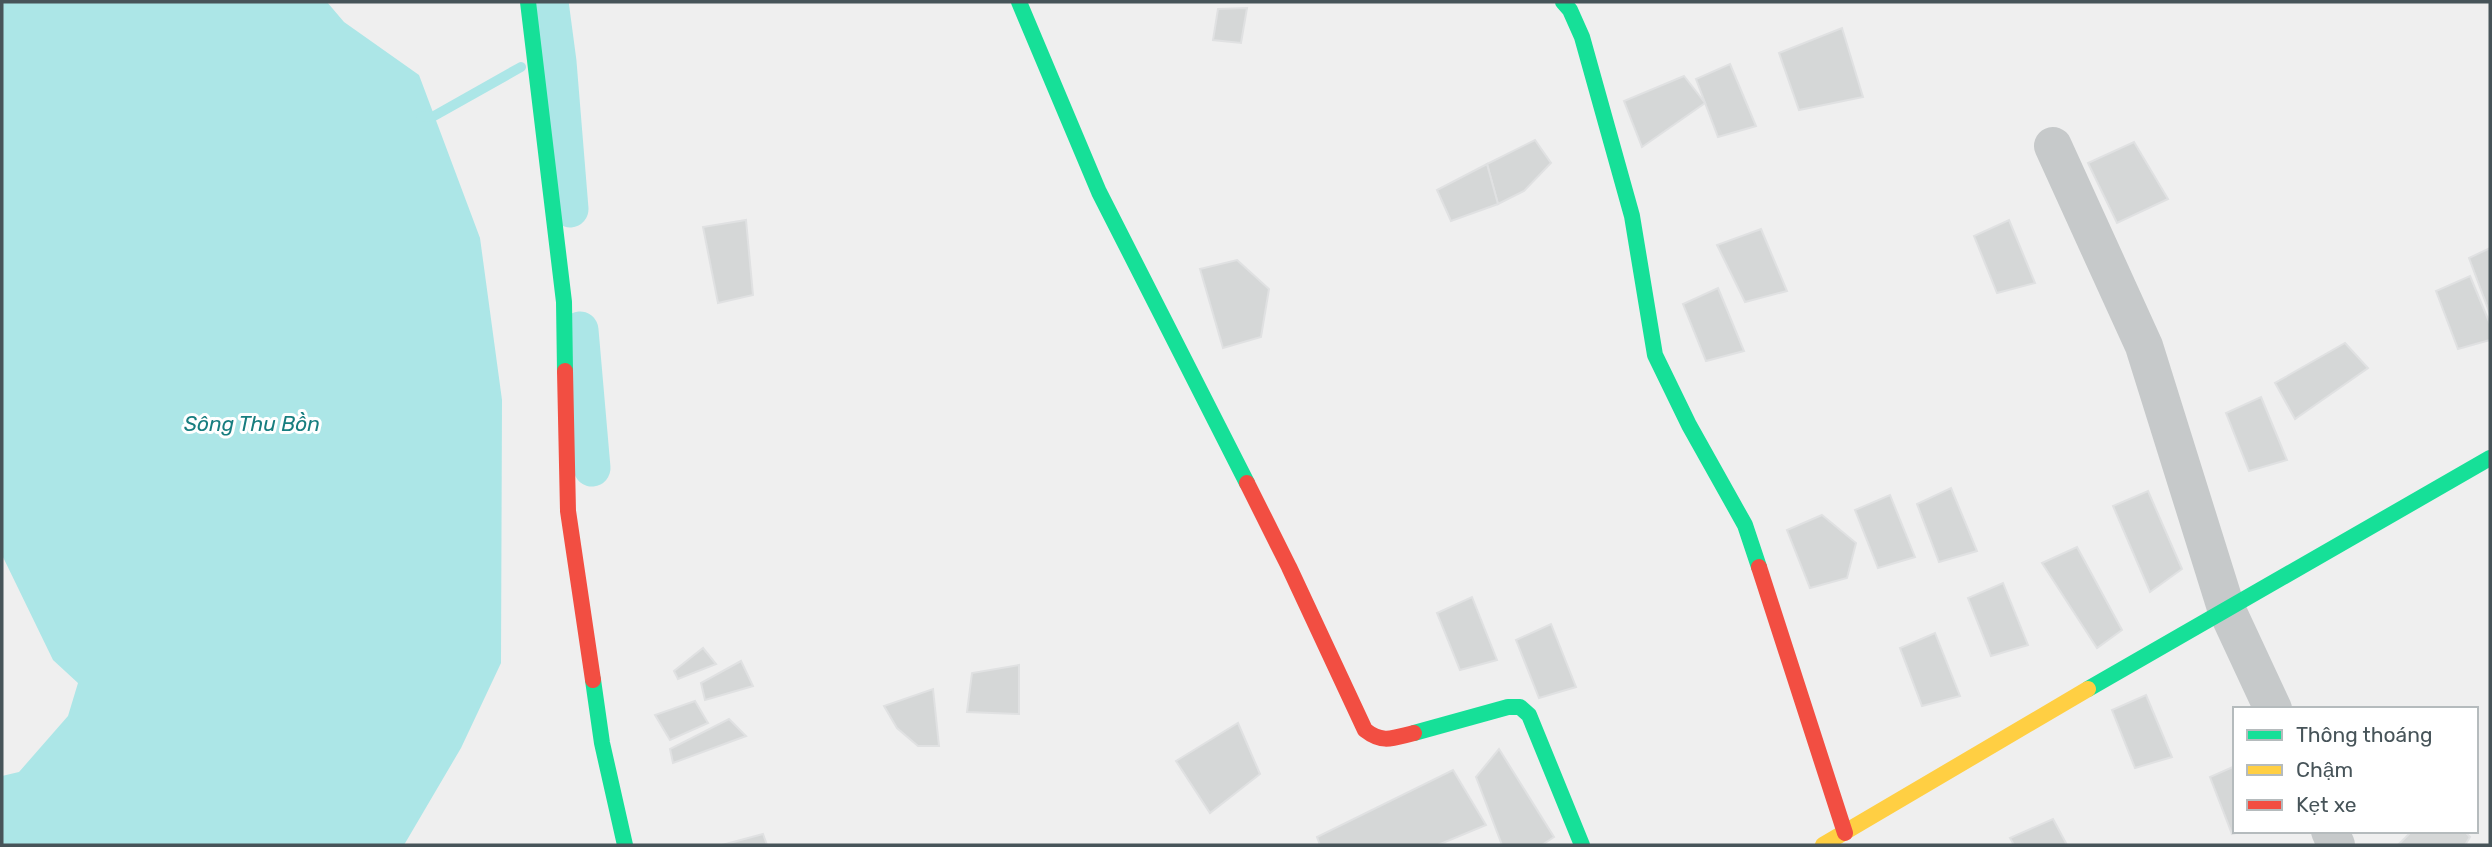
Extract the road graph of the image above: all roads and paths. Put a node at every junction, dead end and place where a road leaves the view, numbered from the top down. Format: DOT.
graph roads {
  1 [pos="528,2"];
  2 [pos="1020,2"];
  3 [pos="1573,5"];
  4 [pos="2053,146"];
  5 [pos="2490,458"];
  6 [pos="2226,608"];
  7 [pos="2272,707"];
  8 [pos="1845,832"];
  9 [pos="625,845"];
  10 [pos="1583,845"];
  11 [pos="1823,845"];
  1 -- 9 [label="street"];
  2 -- 10 [label="street"];
  3 -- 8 [label="street"];
  4 -- 6 [label="street"];
  5 -- 6 [label="street"];
  6 -- 7 [label="street"];
  6 -- 8 [label="street"];
  8 -- 11 [label="street"];
}
